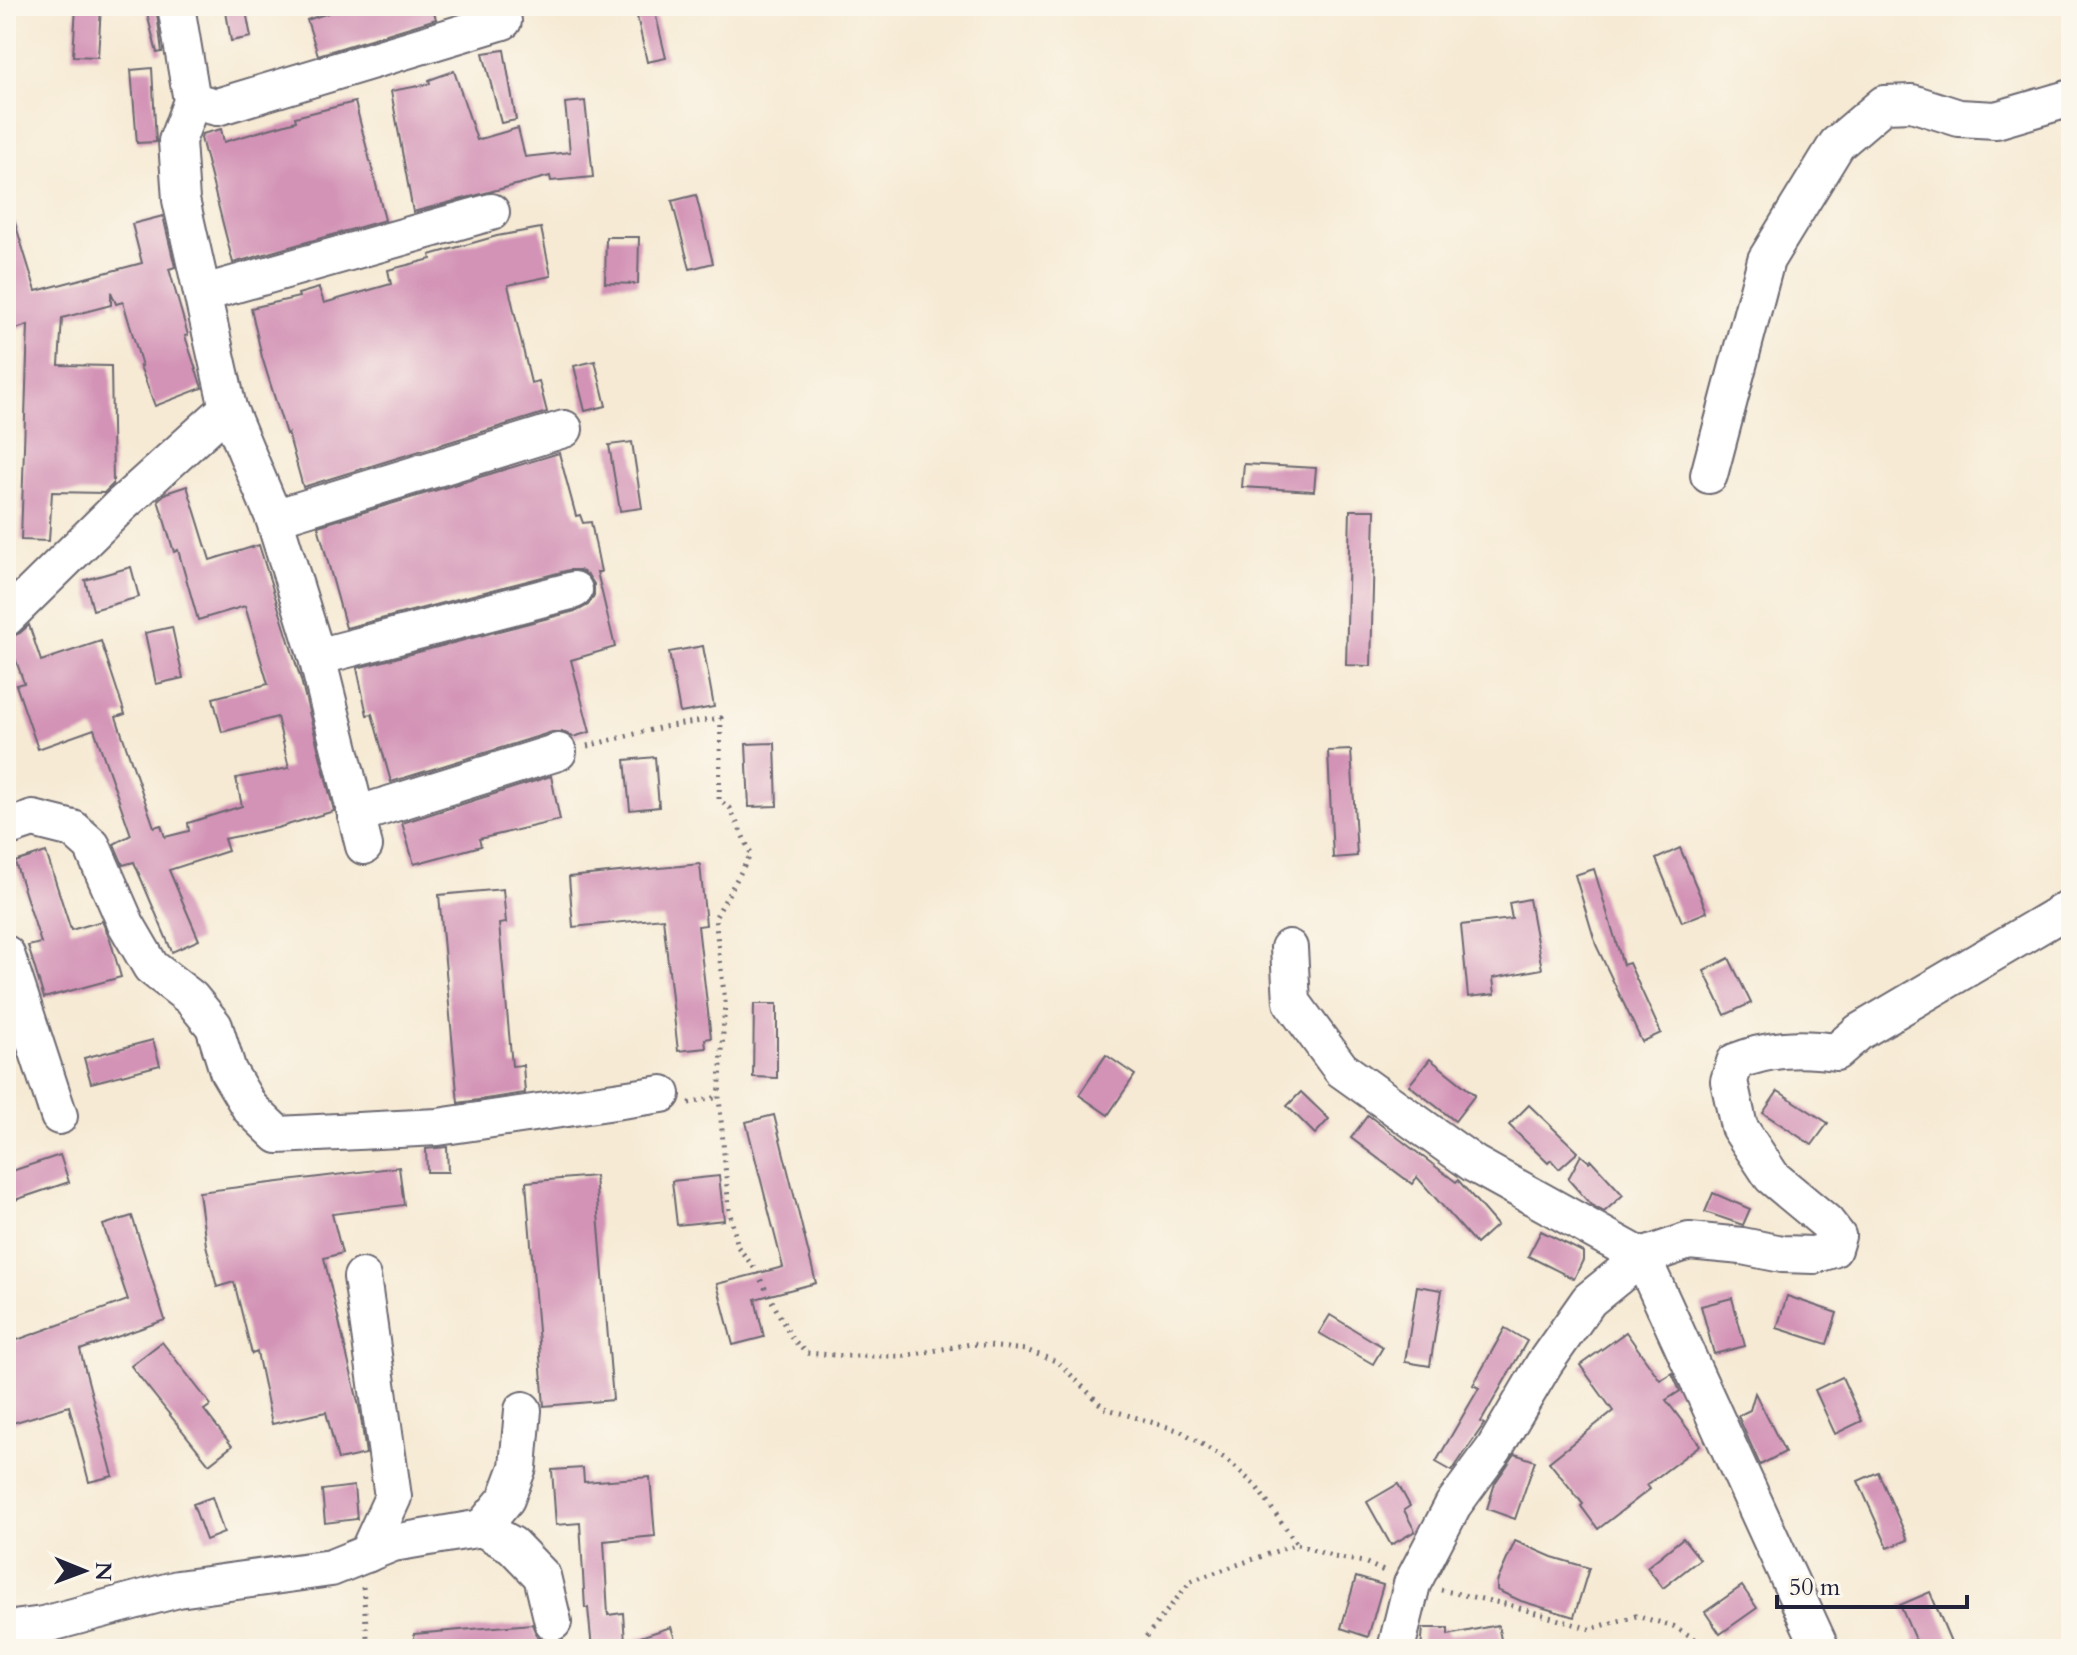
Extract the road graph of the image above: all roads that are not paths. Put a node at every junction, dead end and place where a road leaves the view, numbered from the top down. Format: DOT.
graph roads {
  1 [pos="176,6"];
  2 [pos="503,21"];
  3 [pos="2071,98"];
  4 [pos="192,101"];
  5 [pos="491,212"];
  6 [pos="204,293"];
  7 [pos="228,408"];
  8 [pos="564,429"];
  9 [pos="1709,475"];
  10 [pos="274,518"];
  11 [pos="574,590"];
  12 [pos="6,618"];
  13 [pos="317,657"];
  14 [pos="558,752"];
  15 [pos="6,828"];
  16 [pos="2071,907"];
  17 [pos="1289,948"];
  18 [pos="6,954"];
  19 [pos="662,1094"];
  20 [pos="59,1116"];
  21 [pos="1642,1257"];
  22 [pos="362,1277"];
  23 [pos="523,1410"];
  24 [pos="482,1528"];
  25 [pos="367,1554"];
  26 [pos="553,1622"];
  27 [pos="6,1630"];
  28 [pos="1396,1649"];
  29 [pos="1821,1649"];
  1 -- 4 [label="street"];
  2 -- 4 [label="street"];
  3 -- 9 [label="street"];
  4 -- 6 [label="street"];
  5 -- 6 [label="street"];
  6 -- 7 [label="street"];
  7 -- 10 [label="street"];
  7 -- 12 [label="street"];
  8 -- 10 [label="street"];
  10 -- 13 [label="street"];
  11 -- 13 [label="street"];
  13 -- 14 [label="street"];
  15 -- 19 [label="street"];
  16 -- 21 [label="street"];
  17 -- 21 [label="street"];
  18 -- 20 [label="street"];
  21 -- 28 [label="street"];
  21 -- 29 [label="street"];
  22 -- 25 [label="street"];
  23 -- 24 [label="street"];
  24 -- 25 [label="street"];
  24 -- 26 [label="street"];
  25 -- 27 [label="street"];
}
